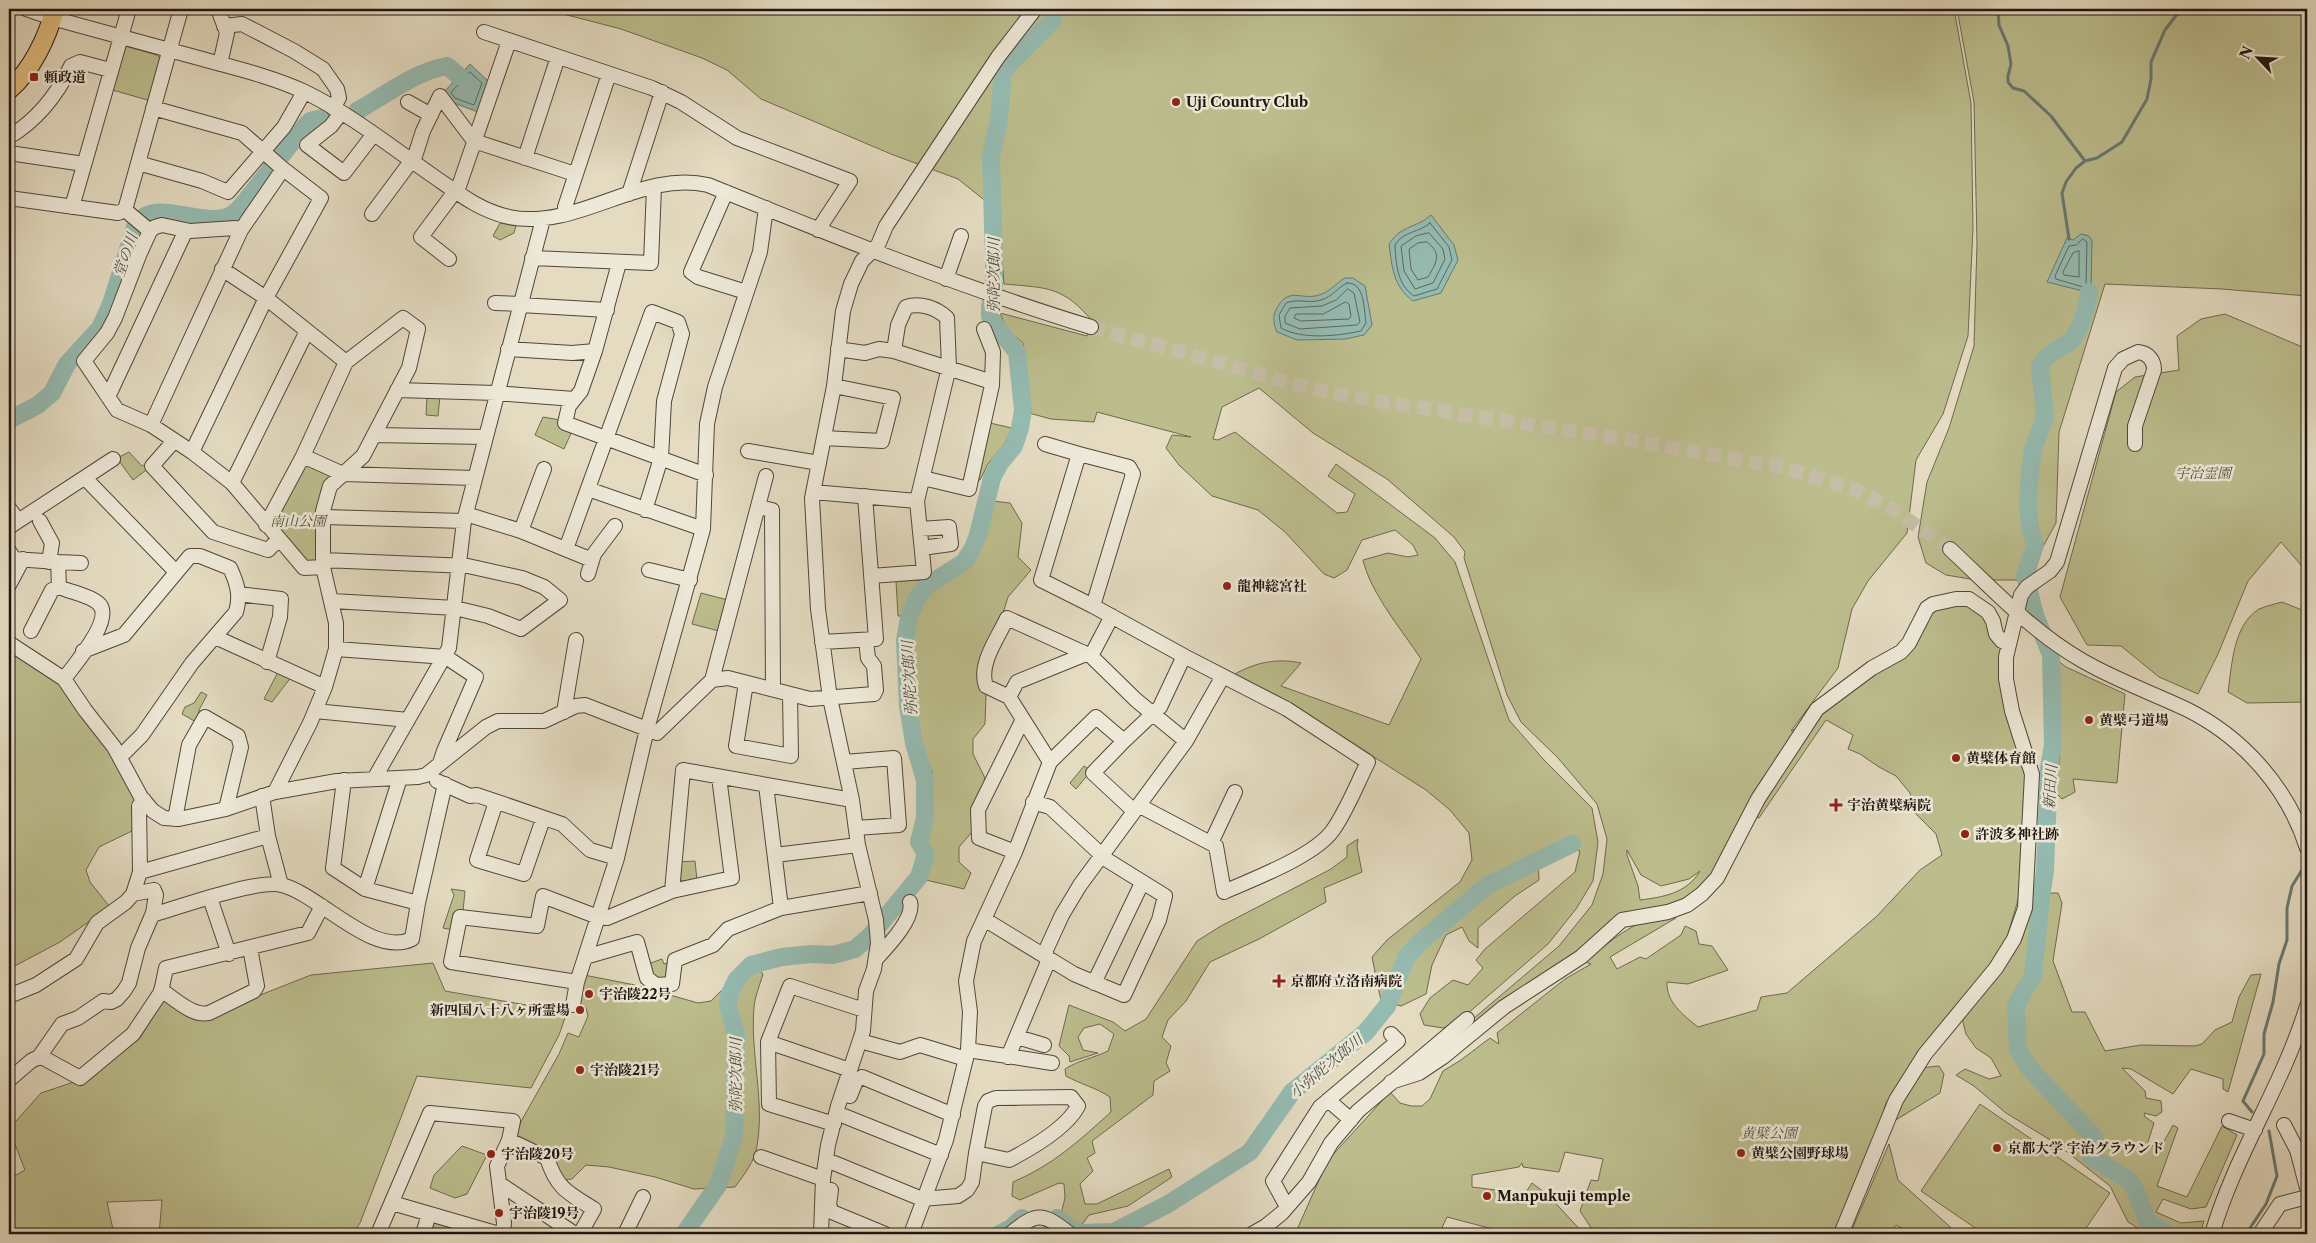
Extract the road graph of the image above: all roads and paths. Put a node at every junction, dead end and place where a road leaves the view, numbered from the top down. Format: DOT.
graph roads {
  1 [pos="26,9"];
  2 [pos="128,9"];
  3 [pos="181,9"];
  4 [pos="218,9"];
  5 [pos="1035,9"];
  6 [pos="54,13"];
  7 [pos="224,26"];
  8 [pos="484,32"];
  9 [pos="120,37"];
  10 [pos="509,41"];
  11 [pos="170,50"];
  12 [pos="558,57"];
  13 [pos="220,64"];
  14 [pos="110,70"];
  15 [pos="608,74"];
  16 [pos="9,90"];
  17 [pos="304,92"];
  18 [pos="662,92"];
  19 [pos="408,102"];
  20 [pos="153,108"];
  21 [pos="337,111"];
  22 [pos="431,115"];
  23 [pos="373,135"];
  24 [pos="9,137"];
  25 [pos="474,141"];
  26 [pos="9,153"];
  27 [pos="265,154"];
  28 [pos="525,158"];
  29 [pos="411,161"];
  30 [pos="138,163"];
  31 [pos="84,164"];
  32 [pos="282,169"];
  33 [pos="576,174"];
  34 [pos="654,187"];
  35 [pos="455,191"];
  36 [pos="726,192"];
  37 [pos="629,194"];
  38 [pos="9,198"];
  39 [pos="72,207"];
  40 [pos="766,208"];
  41 [pos="128,212"];
  42 [pos="372,214"];
  43 [pos="566,214"];
  44 [pos="543,219"];
  45 [pos="149,230"];
  46 [pos="186,230"];
  47 [pos="241,230"];
  48 [pos="818,230"];
  49 [pos="961,236"];
  50 [pos="871,252"];
  51 [pos="532,258"];
  52 [pos="449,259"];
  53 [pos="619,263"];
  54 [pos="222,269"];
  55 [pos="946,279"];
  56 [pos="746,292"];
  57 [pos="266,298"];
  58 [pos="495,303"];
  59 [pos="520,305"];
  60 [pos="607,310"];
  61 [pos="1091,327"];
  62 [pos="984,329"];
  63 [pos="307,331"];
  64 [pos="838,348"];
  65 [pos="508,349"];
  66 [pos="596,351"];
  67 [pos="894,351"];
  68 [pos="346,362"];
  69 [pos="949,367"];
  70 [pos="992,382"];
  71 [pos="834,386"];
  72 [pos="397,390"];
  73 [pos="496,393"];
  74 [pos="108,397"];
  75 [pos="574,399"];
  76 [pos="151,425"];
  77 [pos="374,435"];
  78 [pos="485,437"];
  79 [pos="606,438"];
  80 [pos="824,438"];
  81 [pos="174,441"];
  82 [pos="1045,444"];
  83 [pos="2135,444"];
  84 [pos="748,451"];
  85 [pos="192,452"];
  86 [pos="1079,454"];
  87 [pos="303,456"];
  88 [pos="113,458"];
  89 [pos="661,458"];
  90 [pos="819,463"];
  91 [pos="544,469"];
  92 [pos="343,474"];
  93 [pos="706,475"];
  94 [pos="766,476"];
  95 [pos="85,478"];
  96 [pos="474,478"];
  97 [pos="923,478"];
  98 [pos="232,483"];
  99 [pos="588,489"];
  100 [pos="814,492"];
  101 [pos="865,496"];
  102 [pos="917,501"];
  103 [pos="759,507"];
  104 [pos="9,508"];
  105 [pos="645,510"];
  106 [pos="324,518"];
  107 [pos="465,518"];
  108 [pos="40,521"];
  109 [pos="13,524"];
  110 [pos="266,525"];
  111 [pos="616,526"];
  112 [pos="703,529"];
  113 [pos="920,529"];
  114 [pos="520,531"];
  115 [pos="279,539"];
  116 [pos="922,548"];
  117 [pos="566,549"];
  118 [pos="1950,549"];
  119 [pos="9,551"];
  120 [pos="23,559"];
  121 [pos="592,560"];
  122 [pos="54,562"];
  123 [pos="81,563"];
  124 [pos="323,564"];
  125 [pos="460,566"];
  126 [pos="649,570"];
  127 [pos="176,572"];
  128 [pos="588,574"];
  129 [pos="871,576"];
  130 [pos="690,580"];
  131 [pos="9,585"];
  132 [pos="59,587"];
  133 [pos="238,594"];
  134 [pos="332,600"];
  135 [pos="1093,606"];
  136 [pos="455,608"];
  137 [pos="1112,616"];
  138 [pos="2021,617"];
  139 [pos="32,631"];
  140 [pos="215,637"];
  141 [pos="576,640"];
  142 [pos="866,640"];
  143 [pos="822,642"];
  144 [pos="9,643"];
  145 [pos="2009,644"];
  146 [pos="336,649"];
  147 [pos="84,651"];
  148 [pos="1089,655"];
  149 [pos="1184,656"];
  150 [pos="446,657"];
  151 [pos="267,662"];
  152 [pos="1223,676"];
  153 [pos="64,679"];
  154 [pos="712,680"];
  155 [pos="746,683"];
  156 [pos="326,687"];
  157 [pos="773,690"];
  158 [pos="790,694"];
  159 [pos="1009,697"];
  160 [pos="830,698"];
  161 [pos="315,711"];
  162 [pos="564,712"];
  163 [pos="1153,714"];
  164 [pos="408,720"];
  165 [pos="1022,721"];
  166 [pos="647,729"];
  167 [pos="1124,741"];
  168 [pos="1186,741"];
  169 [pos="120,757"];
  170 [pos="844,762"];
  171 [pos="1050,762"];
  172 [pos="440,763"];
  173 [pos="426,775"];
  174 [pos="719,776"];
  175 [pos="400,778"];
  176 [pos="374,779"];
  177 [pos="344,780"];
  178 [pos="445,784"];
  179 [pos="766,785"];
  180 [pos="1234,792"];
  181 [pos="268,794"];
  182 [pos="144,800"];
  183 [pos="852,800"];
  184 [pos="496,802"];
  185 [pos="1033,802"];
  186 [pos="1137,808"];
  187 [pos="226,809"];
  188 [pos="175,819"];
  189 [pos="543,819"];
  190 [pos="856,828"];
  191 [pos="268,836"];
  192 [pos="1211,843"];
  193 [pos="858,845"];
  194 [pos="2307,848"];
  195 [pos="1015,852"];
  196 [pos="1101,854"];
  197 [pos="775,855"];
  198 [pos="616,858"];
  199 [pos="140,872"];
  200 [pos="1142,883"];
  201 [pos="281,885"];
  202 [pos="365,889"];
  203 [pos="672,892"];
  204 [pos="133,894"];
  205 [pos="210,898"];
  206 [pos="871,900"];
  207 [pos="910,902"];
  208 [pos="418,903"];
  209 [pos="322,906"];
  210 [pos="781,908"];
  211 [pos="152,915"];
  212 [pos="598,917"];
  213 [pos="984,919"];
  214 [pos="250,948"];
  215 [pos="229,954"];
  216 [pos="585,957"];
  217 [pos="1047,957"];
  218 [pos="875,964"];
  219 [pos="577,982"];
  220 [pos="1094,983"];
  221 [pos="161,990"];
  222 [pos="9,996"];
  223 [pos="573,1004"];
  224 [pos="2307,1006"];
  225 [pos="864,1010"];
  226 [pos="1467,1019"];
  227 [pos="1391,1034"];
  228 [pos="1017,1037"];
  229 [pos="860,1041"];
  230 [pos="768,1042"];
  231 [pos="1044,1044"];
  232 [pos="967,1054"];
  233 [pos="40,1056"];
  234 [pos="1008,1057"];
  235 [pos="1052,1063"];
  236 [pos="850,1070"];
  237 [pos="9,1080"];
  238 [pos="1391,1082"];
  239 [pos="1328,1100"];
  240 [pos="953,1115"];
  241 [pos="839,1120"];
  242 [pos="1351,1120"];
  243 [pos="2229,1121"];
  244 [pos="2284,1124"];
  245 [pos="2255,1130"];
  246 [pos="509,1140"];
  247 [pos="976,1153"];
  248 [pos="941,1155"];
  249 [pos="761,1157"];
  250 [pos="834,1163"];
  251 [pos="823,1179"];
  252 [pos="500,1184"];
  253 [pos="2307,1188"];
  254 [pos="643,1197"];
  255 [pos="2307,1197"];
  256 [pos="922,1200"];
  257 [pos="392,1203"];
  258 [pos="1287,1206"];
  259 [pos="429,1214"];
  260 [pos="378,1234"];
  261 [pos="423,1234"];
  262 [pos="501,1234"];
  263 [pos="575,1234"];
  264 [pos="580,1234"];
  265 [pos="625,1234"];
  266 [pos="821,1234"];
  267 [pos="886,1234"];
  268 [pos="911,1234"];
  269 [pos="1010,1234"];
  270 [pos="1070,1234"];
  271 [pos="1252,1234"];
  272 [pos="1841,1234"];
  273 [pos="2212,1234"];
  274 [pos="2260,1234"];
  1 -- 6 [label="street"];
  2 -- 9 [label="street"];
  3 -- 11 [label="street"];
  4 -- 7 [label="street"];
  5 -- 50 [label="street"];
  6 -- 9 [label="street"];
  6 -- 16 [label="main road"];
  7 -- 13 [label="street"];
  7 -- 21 [label="street"];
  8 -- 10 [label="street"];
  9 -- 11 [label="street"];
  9 -- 14 [label="street"];
  10 -- 12 [label="street"];
  10 -- 25 [label="street"];
  11 -- 13 [label="street"];
  11 -- 20 [label="street"];
  12 -- 15 [label="street"];
  12 -- 28 [label="street"];
  13 -- 17 [label="street"];
  14 -- 24 [label="street"];
  14 -- 31 [label="street"];
  15 -- 18 [label="street"];
  15 -- 33 [label="street"];
  17 -- 21 [label="street"];
  17 -- 27 [label="street"];
  18 -- 37 [label="street"];
  18 -- 48 [label="street"];
  19 -- 22 [label="street"];
  20 -- 27 [label="street"];
  20 -- 30 [label="street"];
  21 -- 23 [label="street"];
  21 -- 23 [label="street"];
  22 -- 25 [label="street"];
  22 -- 29 [label="street"];
  23 -- 29 [label="street"];
  25 -- 28 [label="street"];
  25 -- 35 [label="street"];
  26 -- 31 [label="street"];
  27 -- 30 [label="street"];
  27 -- 32 [label="street"];
  28 -- 33 [label="street"];
  29 -- 35 [label="street"];
  29 -- 42 [label="street"];
  30 -- 41 [label="street"];
  31 -- 39 [label="street"];
  32 -- 47 [label="street"];
  32 -- 57 [label="street"];
  33 -- 43 [label="street"];
  34 -- 36 [label="street"];
  34 -- 37 [label="street"];
  34 -- 53 [label="street"];
  35 -- 44 [label="street"];
  35 -- 52 [label="street"];
  36 -- 40 [label="street"];
  36 -- 56 [label="street"];
  37 -- 43 [label="street"];
  38 -- 39 [label="street"];
  39 -- 41 [label="street"];
  40 -- 48 [label="street"];
  40 -- 56 [label="street"];
  41 -- 45 [label="street"];
  43 -- 44 [label="street"];
  44 -- 51 [label="street"];
  45 -- 46 [label="street"];
  45 -- 74 [label="street"];
  46 -- 47 [label="street"];
  46 -- 74 [label="street"];
  47 -- 54 [label="street"];
  48 -- 50 [label="street"];
  49 -- 55 [label="street"];
  50 -- 55 [label="street"];
  50 -- 64 [label="street"];
  51 -- 53 [label="street"];
  51 -- 59 [label="street"];
  53 -- 60 [label="street"];
  54 -- 57 [label="street"];
  54 -- 76 [label="street"];
  55 -- 61 [label="street"];
  56 -- 93 [label="street"];
  57 -- 63 [label="street"];
  57 -- 85 [label="street"];
  58 -- 59 [label="street"];
  59 -- 60 [label="street"];
  59 -- 65 [label="street"];
  60 -- 66 [label="street"];
  62 -- 70 [label="street"];
  63 -- 68 [label="street"];
  63 -- 98 [label="street"];
  64 -- 67 [label="street"];
  64 -- 71 [label="street"];
  65 -- 66 [label="street"];
  65 -- 73 [label="street"];
  66 -- 75 [label="street"];
  67 -- 69 [label="street"];
  67 -- 69 [label="street"];
  68 -- 72 [label="street"];
  68 -- 87 [label="street"];
  69 -- 70 [label="street"];
  69 -- 97 [label="street"];
  70 -- 97 [label="street"];
  71 -- 80 [label="street"];
  71 -- 80 [label="street"];
  72 -- 73 [label="street"];
  72 -- 77 [label="street"];
  73 -- 75 [label="street"];
  73 -- 78 [label="street"];
  74 -- 76 [label="street"];
  75 -- 79 [label="street"];
  76 -- 81 [label="street"];
  77 -- 78 [label="street"];
  77 -- 92 [label="street"];
  78 -- 96 [label="street"];
  79 -- 89 [label="street"];
  79 -- 89 [label="street"];
  79 -- 99 [label="street"];
  80 -- 90 [label="street"];
  81 -- 85 [label="street"];
  81 -- 115 [label="street"];
  82 -- 86 [label="street"];
  83 -- 138 [label="street"];
  84 -- 90 [label="street"];
  85 -- 98 [label="street"];
  86 -- 135 [label="street"];
  86 -- 135 [label="street"];
  87 -- 92 [label="street"];
  87 -- 110 [label="street"];
  88 -- 95 [label="street"];
  89 -- 93 [label="street"];
  89 -- 105 [label="street"];
  90 -- 100 [label="street"];
  91 -- 114 [label="street"];
  92 -- 96 [label="street"];
  92 -- 106 [label="street"];
  93 -- 112 [label="street"];
  94 -- 103 [label="street"];
  95 -- 109 [label="street"];
  95 -- 127 [label="street"];
  96 -- 107 [label="street"];
  97 -- 102 [label="street"];
  98 -- 110 [label="street"];
  99 -- 105 [label="street"];
  99 -- 117 [label="street"];
  100 -- 101 [label="street"];
  100 -- 143 [label="street"];
  101 -- 102 [label="street"];
  101 -- 129 [label="street"];
  102 -- 113 [label="street"];
  103 -- 154 [label="street"];
  103 -- 157 [label="street"];
  104 -- 109 [label="street"];
  105 -- 112 [label="street"];
  106 -- 107 [label="street"];
  106 -- 124 [label="street"];
  107 -- 114 [label="street"];
  107 -- 125 [label="street"];
  108 -- 122 [label="street"];
  110 -- 115 [label="street"];
  111 -- 121 [label="street"];
  112 -- 130 [label="street"];
  113 -- 116 [label="street"];
  113 -- 116 [label="street"];
  114 -- 117 [label="street"];
  115 -- 124 [label="street"];
  116 -- 129 [label="street"];
  117 -- 121 [label="street"];
  118 -- 138 [label="street"];
  119 -- 120 [label="street"];
  120 -- 122 [label="street"];
  120 -- 131 [label="street"];
  121 -- 128 [label="street"];
  122 -- 123 [label="street"];
  122 -- 132 [label="street"];
  124 -- 125 [label="street"];
  124 -- 134 [label="street"];
  125 -- 136 [label="street"];
  125 -- 136 [label="street"];
  126 -- 130 [label="street"];
  127 -- 133 [label="street"];
  127 -- 147 [label="street"];
  129 -- 142 [label="street"];
  130 -- 166 [label="street"];
  132 -- 139 [label="street"];
  132 -- 147 [label="street"];
  133 -- 140 [label="street"];
  133 -- 151 [label="street"];
  134 -- 136 [label="street"];
  134 -- 146 [label="street"];
  135 -- 137 [label="street"];
  136 -- 150 [label="street"];
  137 -- 148 [label="street"];
  137 -- 149 [label="street"];
  138 -- 145 [label="street"];
  138 -- 194 [label="street"];
  140 -- 151 [label="street"];
  140 -- 169 [label="street"];
  141 -- 162 [label="street"];
  142 -- 143 [label="street"];
  142 -- 160 [label="street"];
  143 -- 160 [label="street"];
  144 -- 153 [label="street"];
  145 -- 238 [label="street"];
  145 -- 272 [label="street"];
  146 -- 150 [label="street"];
  146 -- 156 [label="street"];
  147 -- 153 [label="street"];
  148 -- 159 [label="street"];
  148 -- 159 [label="street"];
  148 -- 163 [label="street"];
  149 -- 152 [label="street"];
  149 -- 163 [label="street"];
  150 -- 164 [label="street"];
  150 -- 172 [label="street"];
  151 -- 156 [label="street"];
  152 -- 168 [label="street"];
  152 -- 192 [label="street"];
  153 -- 169 [label="street"];
  154 -- 155 [label="street"];
  154 -- 166 [label="street"];
  155 -- 157 [label="street"];
  155 -- 158 [label="street"];
  156 -- 161 [label="street"];
  157 -- 158 [label="street"];
  158 -- 160 [label="street"];
  159 -- 165 [label="street"];
  160 -- 170 [label="street"];
  161 -- 164 [label="street"];
  161 -- 181 [label="street"];
  162 -- 166 [label="street"];
  162 -- 172 [label="street"];
  163 -- 167 [label="street"];
  163 -- 168 [label="street"];
  164 -- 176 [label="street"];
  165 -- 171 [label="street"];
  165 -- 195 [label="street"];
  166 -- 198 [label="street"];
  167 -- 171 [label="street"];
  167 -- 186 [label="street"];
  168 -- 186 [label="street"];
  169 -- 182 [label="street"];
  170 -- 183 [label="street"];
  170 -- 190 [label="street"];
  171 -- 185 [label="street"];
  172 -- 173 [label="street"];
  173 -- 175 [label="street"];
  173 -- 178 [label="street"];
  174 -- 179 [label="street"];
  174 -- 203 [label="street"];
  174 -- 203 [label="street"];
  175 -- 176 [label="street"];
  175 -- 202 [label="street"];
  176 -- 177 [label="street"];
  177 -- 181 [label="street"];
  177 -- 202 [label="street"];
  178 -- 184 [label="street"];
  178 -- 208 [label="street"];
  179 -- 183 [label="street"];
  179 -- 197 [label="street"];
  180 -- 192 [label="street"];
  181 -- 187 [label="street"];
  181 -- 191 [label="street"];
  182 -- 188 [label="street"];
  182 -- 199 [label="street"];
  183 -- 190 [label="street"];
  184 -- 189 [label="street"];
  184 -- 189 [label="street"];
  185 -- 195 [label="street"];
  185 -- 196 [label="street"];
  186 -- 192 [label="street"];
  186 -- 196 [label="street"];
  187 -- 188 [label="street"];
  187 -- 188 [label="street"];
  189 -- 198 [label="street"];
  190 -- 193 [label="street"];
  191 -- 199 [label="street"];
  191 -- 201 [label="street"];
  193 -- 197 [label="street"];
  193 -- 206 [label="street"];
  195 -- 213 [label="street"];
  196 -- 200 [label="street"];
  196 -- 217 [label="street"];
  197 -- 210 [label="street"];
  198 -- 212 [label="street"];
  199 -- 204 [label="street"];
  200 -- 220 [label="street"];
  200 -- 220 [label="street"];
  201 -- 205 [label="street"];
  201 -- 209 [label="street"];
  202 -- 208 [label="street"];
  203 -- 212 [label="street"];
  204 -- 211 [label="street"];
  204 -- 222 [label="street"];
  205 -- 211 [label="street"];
  205 -- 215 [label="street"];
  206 -- 210 [label="street"];
  206 -- 218 [label="street"];
  207 -- 218 [label="street"];
  208 -- 209 [label="street"];
  209 -- 214 [label="street"];
  210 -- 216 [label="street"];
  211 -- 233 [label="street"];
  212 -- 216 [label="street"];
  212 -- 219 [label="street"];
  213 -- 217 [label="street"];
  213 -- 232 [label="street"];
  214 -- 215 [label="street"];
  214 -- 221 [label="street"];
  215 -- 221 [label="street"];
  216 -- 219 [label="street"];
  217 -- 220 [label="street"];
  217 -- 228 [label="street"];
  218 -- 225 [label="street"];
  219 -- 223 [label="street"];
  221 -- 233 [label="street"];
  224 -- 245 [label="street"];
  225 -- 229 [label="street"];
  225 -- 230 [label="street"];
  226 -- 238 [label="street"];
  227 -- 239 [label="street"];
  228 -- 231 [label="street"];
  228 -- 234 [label="street"];
  229 -- 232 [label="street"];
  229 -- 236 [label="street"];
  230 -- 236 [label="street"];
  230 -- 241 [label="street"];
  232 -- 234 [label="street"];
  232 -- 240 [label="street"];
  233 -- 237 [label="street"];
  234 -- 235 [label="street"];
  236 -- 241 [label="street"];
  238 -- 242 [label="street"];
  239 -- 242 [label="street"];
  239 -- 258 [label="street"];
  240 -- 241 [label="street"];
  240 -- 248 [label="street"];
  241 -- 248 [label="street"];
  241 -- 250 [label="street"];
  241 -- 251 [label="street"];
  242 -- 258 [label="street"];
  243 -- 245 [label="street"];
  244 -- 253 [label="street"];
  245 -- 273 [label="street"];
  246 -- 252 [label="street"];
  246 -- 257 [label="street"];
  246 -- 264 [label="street"];
  247 -- 247 [label="street"];
  247 -- 256 [label="street"];
  248 -- 256 [label="street"];
  249 -- 251 [label="street"];
  250 -- 256 [label="street"];
  250 -- 267 [label="street"];
  251 -- 266 [label="street"];
  252 -- 262 [label="street"];
  252 -- 263 [label="street"];
  254 -- 265 [label="street"];
  255 -- 274 [label="street"];
  256 -- 268 [label="street"];
  257 -- 259 [label="street"];
  257 -- 260 [label="street"];
  258 -- 271 [label="street"];
  259 -- 261 [label="street"];
  259 -- 262 [label="street"];
  269 -- 270 [label="street"];
}
